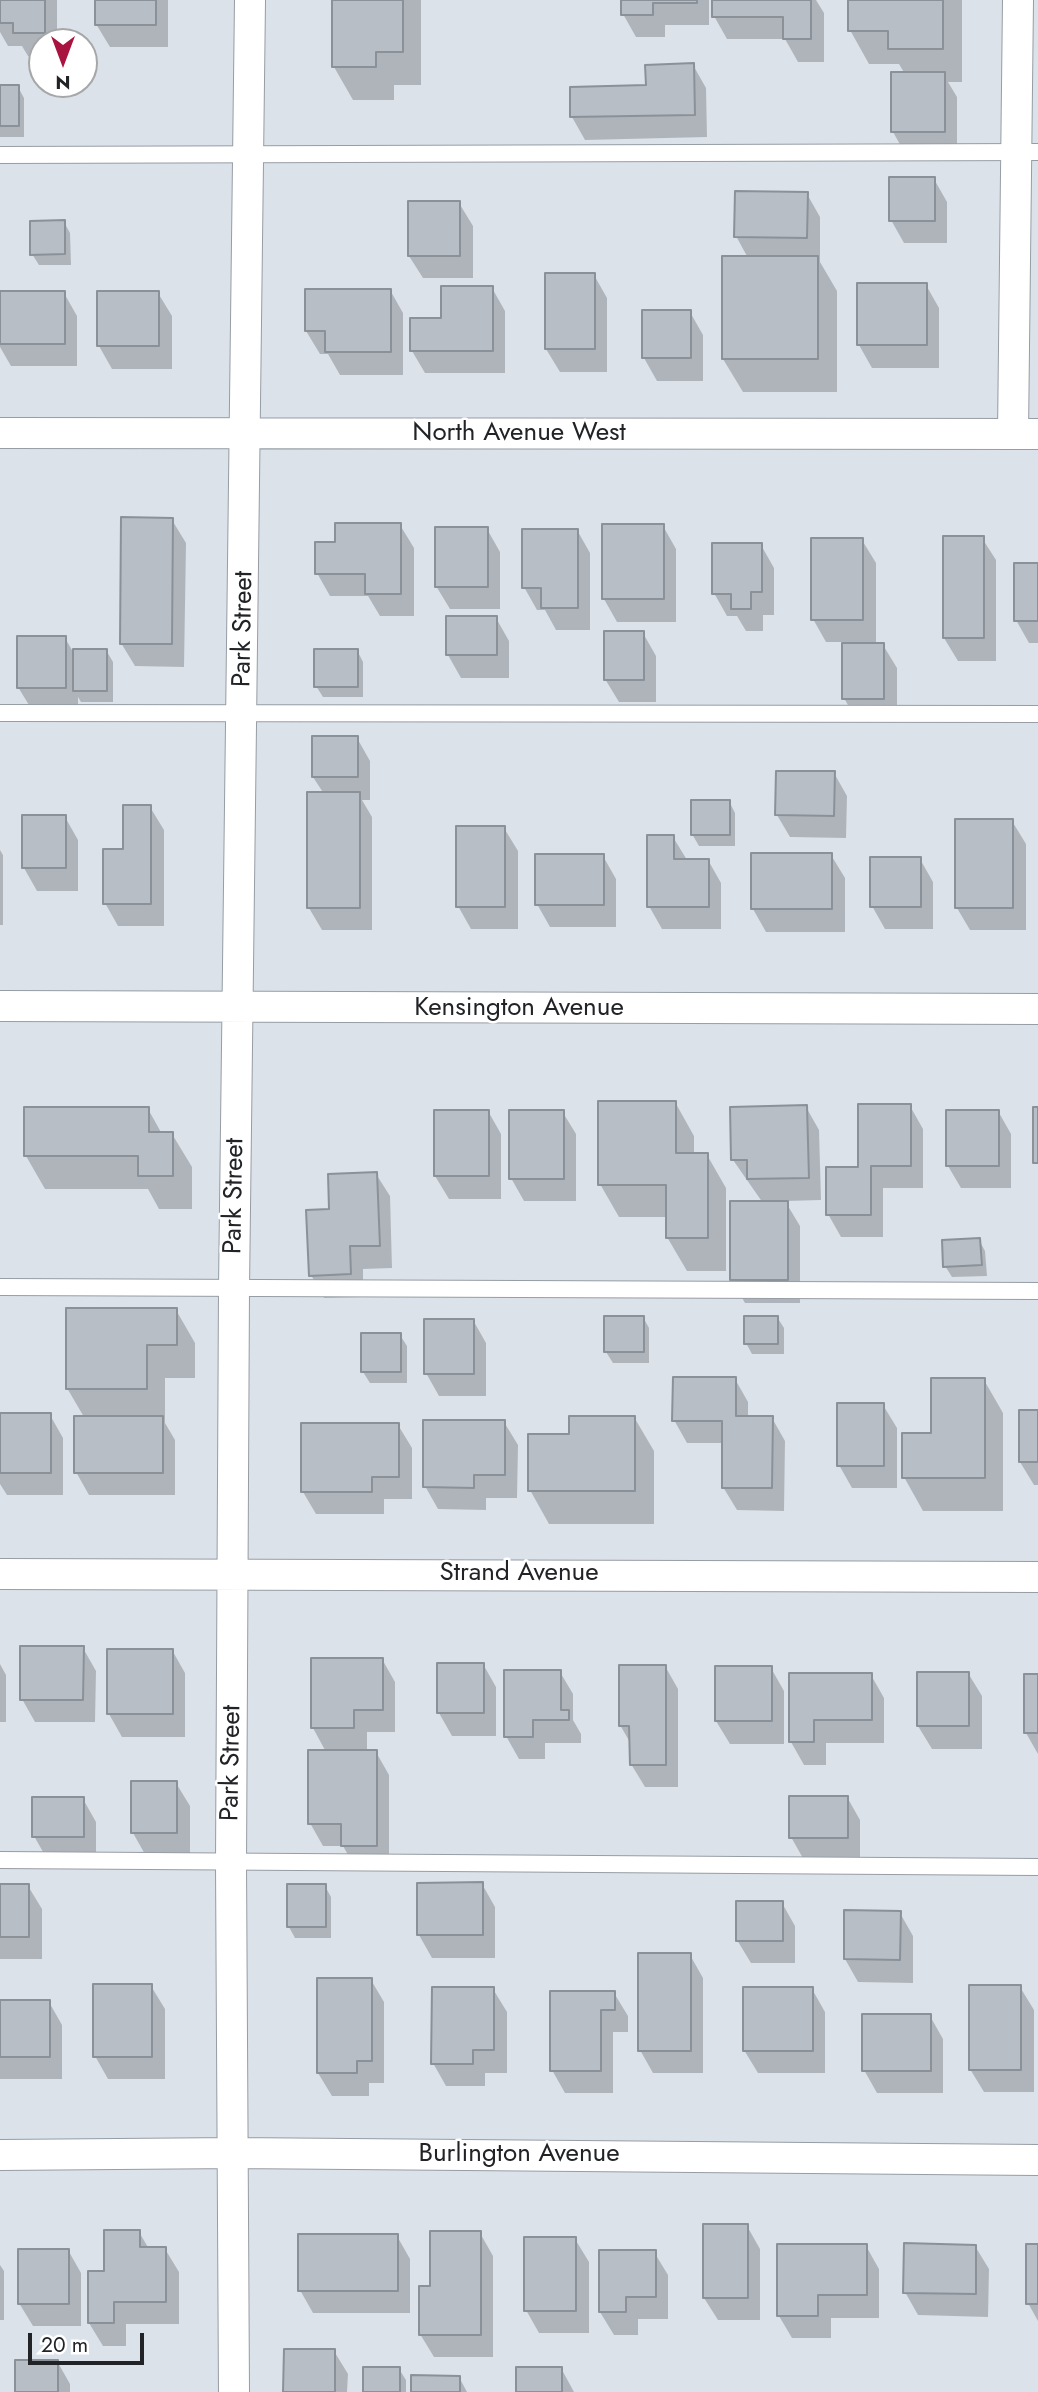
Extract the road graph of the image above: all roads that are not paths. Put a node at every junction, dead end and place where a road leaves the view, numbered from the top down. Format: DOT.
graph roads {
  1 [pos="250,0"];
  2 [pos="1018,0"];
  3 [pos="1028,152"];
  4 [pos="0,155"];
  5 [pos="250,156"];
  6 [pos="0,433"];
  7 [pos="246,434"];
  8 [pos="1026,434"];
  9 [pos="0,713"];
  10 [pos="1038,714"];
  11 [pos="243,715"];
  12 [pos="0,1006"];
  13 [pos="238,1008"];
  14 [pos="1038,1009"];
  15 [pos="0,1287"];
  16 [pos="234,1288"];
  17 [pos="1038,1291"];
  18 [pos="235,1573"];
  19 [pos="0,1574"];
  20 [pos="1038,1577"];
  21 [pos="0,1860"];
  22 [pos="231,1863"];
  23 [pos="1038,1867"];
  24 [pos="235,2153"];
  25 [pos="0,2155"];
  26 [pos="1038,2160"];
  27 [pos="234,2392"];
  1 -- 5 [label="street, Park Street"];
  2 -- 3 [label="street"];
  3 -- 5 [label="lane"];
  3 -- 8 [label="street"];
  4 -- 5 [label="lane"];
  5 -- 7 [label="street, Park Street"];
  6 -- 7 [label="street, North Avenue West"];
  7 -- 8 [label="street, North Avenue West"];
  7 -- 11 [label="street, Park Street"];
  9 -- 11 [label="lane"];
  10 -- 11 [label="lane"];
  11 -- 13 [label="street, Park Street"];
  12 -- 13 [label="street, Kensington Avenue"];
  13 -- 14 [label="street, Kensington Avenue"];
  13 -- 16 [label="street, Park Street"];
  15 -- 16 [label="lane"];
  16 -- 17 [label="lane"];
  16 -- 18 [label="street, Park Street"];
  18 -- 19 [label="street, Strand Avenue"];
  18 -- 20 [label="street, Strand Avenue"];
  18 -- 22 [label="street, Park Street"];
  21 -- 22 [label="lane"];
  22 -- 23 [label="lane"];
  22 -- 24 [label="street, Park Street"];
  24 -- 25 [label="street, Burlington Avenue"];
  24 -- 26 [label="street, Burlington Avenue"];
  24 -- 27 [label="street, Park Street"];
}
